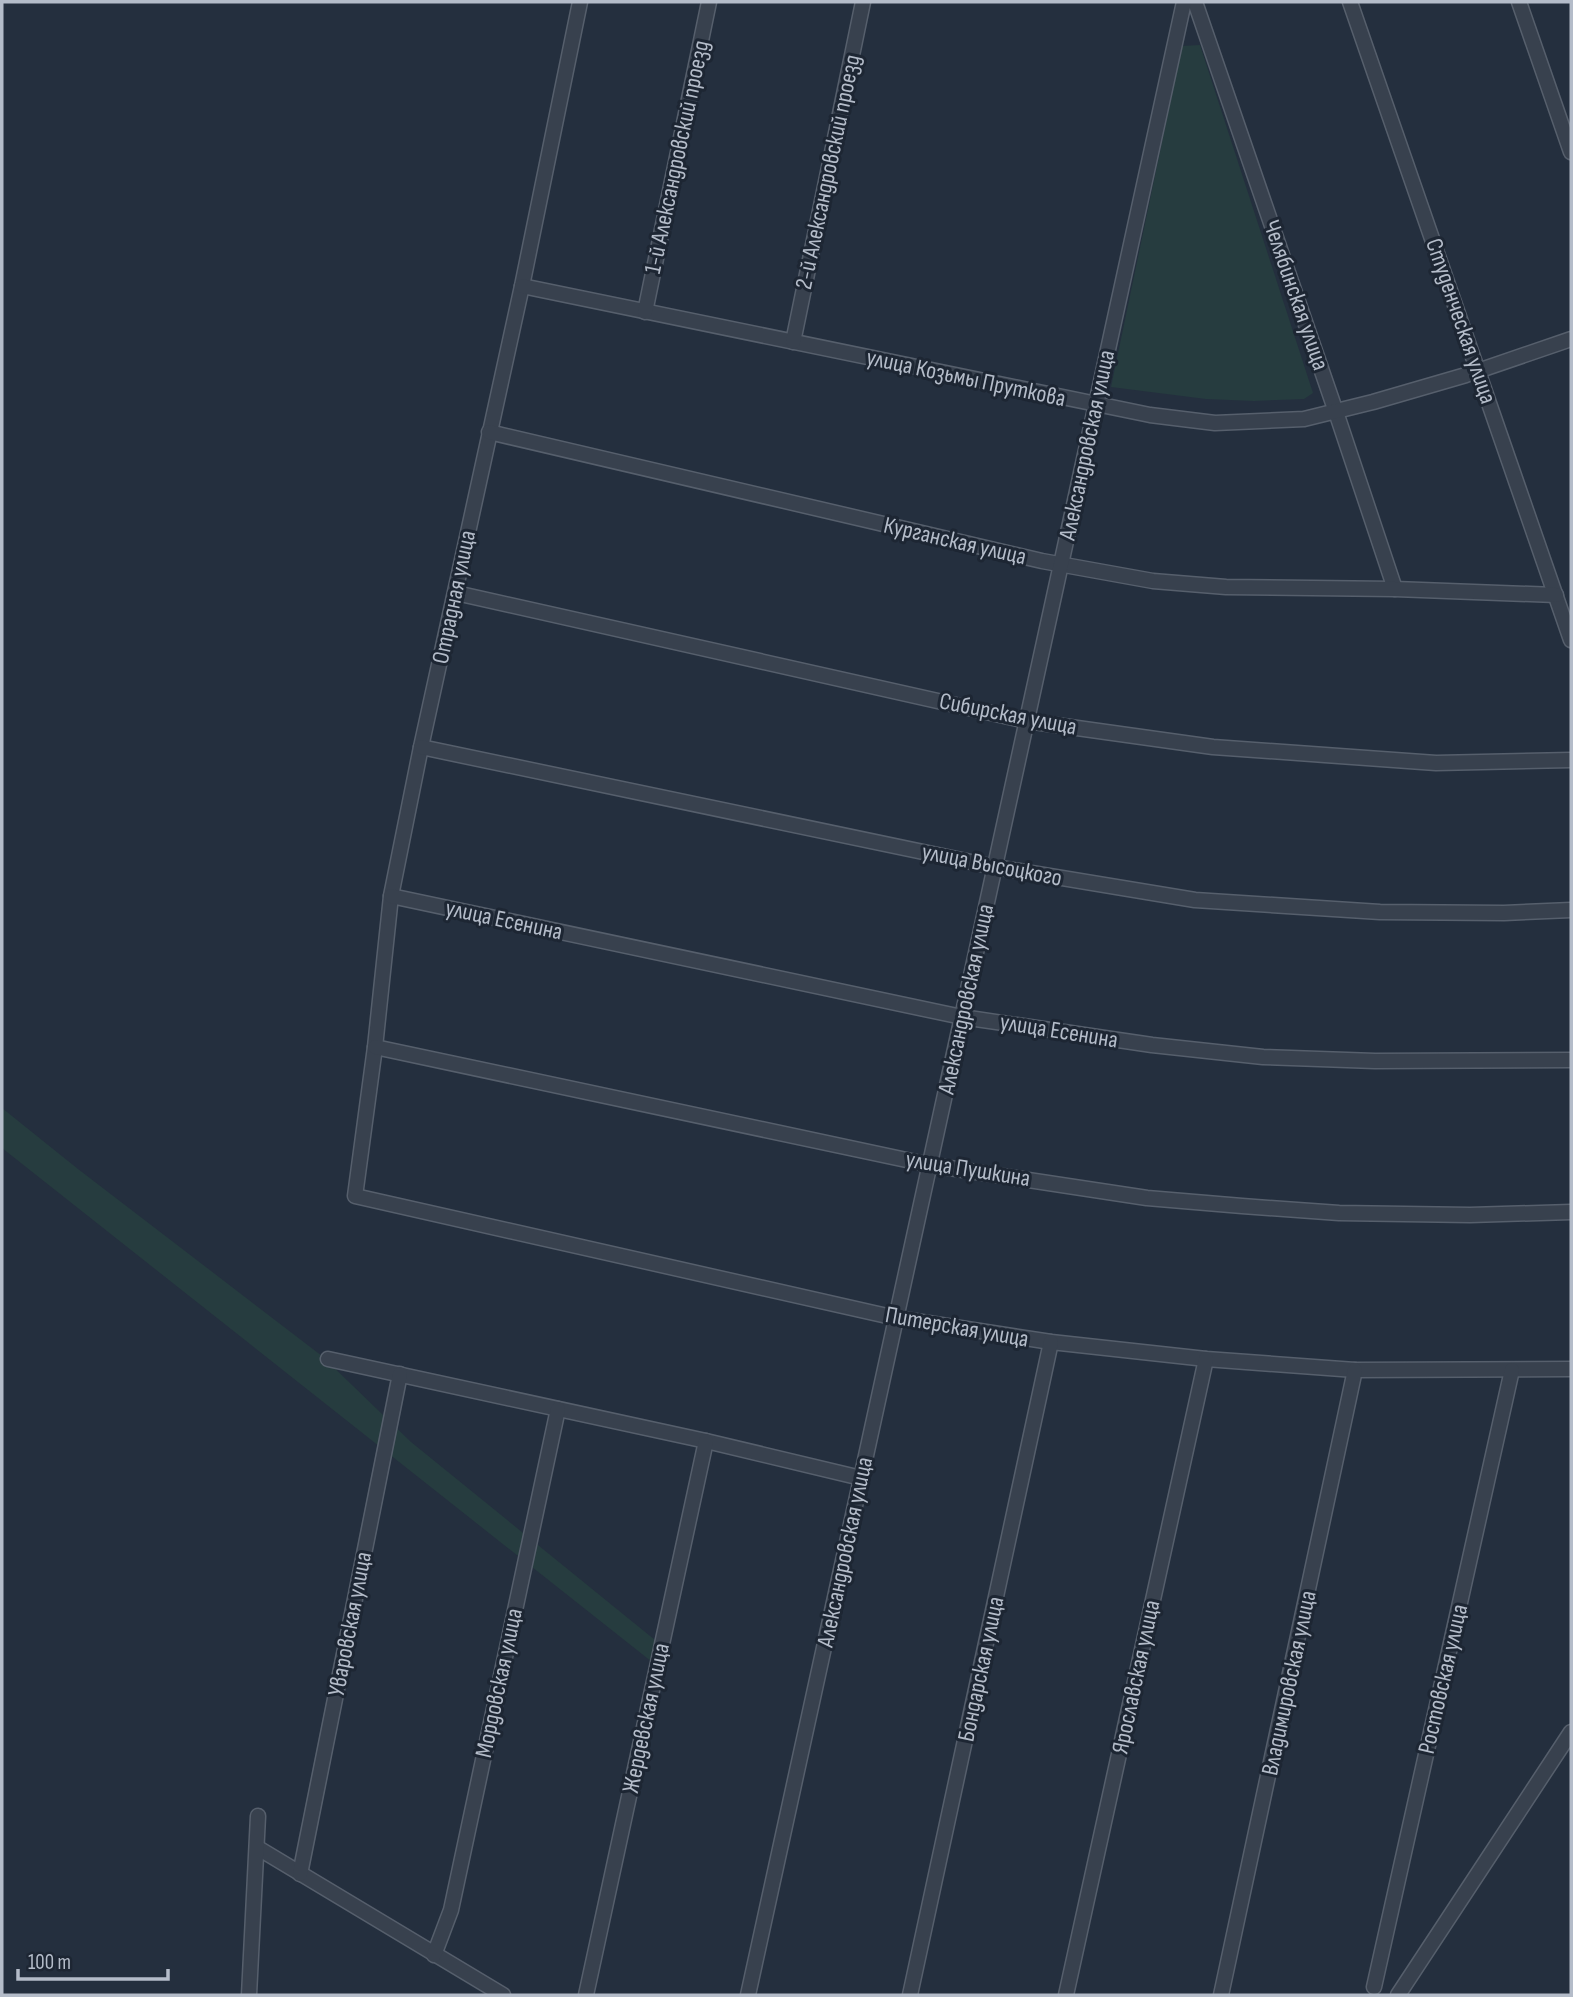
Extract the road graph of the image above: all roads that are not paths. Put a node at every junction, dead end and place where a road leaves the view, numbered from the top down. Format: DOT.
graph roads {
  1 [pos="580,2"];
  2 [pos="709,2"];
  3 [pos="863,2"];
  4 [pos="1184,2"];
  5 [pos="1195,2"];
  6 [pos="1350,2"];
  7 [pos="1519,2"];
  8 [pos="1571,152"];
  9 [pos="522,286"];
  10 [pos="645,312"];
  11 [pos="1571,339"];
  12 [pos="793,342"];
  13 [pos="1478,371"];
  14 [pos="1096,404"];
  15 [pos="1336,412"];
  16 [pos="489,432"];
  17 [pos="1061,565"];
  18 [pos="1395,589"];
  19 [pos="456,593"];
  20 [pos="1556,595"];
  21 [pos="1571,640"];
  22 [pos="1027,721"];
  23 [pos="421,747"];
  24 [pos="1571,760"];
  25 [pos="995,867"];
  26 [pos="391,897"];
  27 [pos="1571,910"];
  28 [pos="962,1017"];
  29 [pos="375,1047"];
  30 [pos="1571,1060"];
  31 [pos="930,1165"];
  32 [pos="355,1196"];
  33 [pos="1571,1212"];
  34 [pos="896,1318"];
  35 [pos="1051,1342"];
  36 [pos="328,1359"];
  37 [pos="1206,1359"];
  38 [pos="1571,1369"];
  39 [pos="1355,1370"];
  40 [pos="1512,1370"];
  41 [pos="400,1374"];
  42 [pos="558,1409"];
  43 [pos="706,1441"];
  44 [pos="861,1478"];
  45 [pos="1571,1731"];
  46 [pos="258,1816"];
  47 [pos="258,1848"];
  48 [pos="300,1874"];
  49 [pos="434,1955"];
  50 [pos="1374,1987"];
  51 [pos="249,1995"];
  52 [pos="503,1995"];
  53 [pos="586,1995"];
  54 [pos="748,1995"];
  55 [pos="910,1995"];
  56 [pos="1066,1995"];
  57 [pos="1221,1995"];
  58 [pos="1398,1995"];
  1 -- 9 [label="street, Отрадная улица"];
  2 -- 10 [label="street, 1-й Александровский проезд"];
  3 -- 12 [label="street, 2-й Александровский проезд"];
  4 -- 14 [label="street, Александровская улица"];
  5 -- 15 [label="street, Челябинская улица"];
  6 -- 13 [label="street, Студенческая улица"];
  7 -- 8 [label="street"];
  9 -- 10 [label="street, улица Козьмы Пруткова"];
  9 -- 16 [label="street, Отрадная улица"];
  10 -- 12 [label="street, улица Козьмы Пруткова"];
  11 -- 13 [label="street, улица Козьмы Пруткова"];
  12 -- 14 [label="street, улица Козьмы Пруткова"];
  13 -- 15 [label="street, улица Козьмы Пруткова"];
  13 -- 20 [label="street, Студенческая улица"];
  14 -- 15 [label="street, улица Козьмы Пруткова"];
  14 -- 17 [label="street, Александровская улица"];
  15 -- 18 [label="street, Челябинская улица"];
  16 -- 17 [label="street, Курганская улица"];
  16 -- 19 [label="street, Отрадная улица"];
  17 -- 18 [label="street, Курганская улица"];
  17 -- 22 [label="street, Александровская улица"];
  18 -- 20 [label="street, Курганская улица"];
  19 -- 22 [label="street, Сибирская улица"];
  19 -- 23 [label="street, Отрадная улица"];
  20 -- 21 [label="street, Студенческая улица"];
  22 -- 24 [label="street, Сибирская улица"];
  22 -- 25 [label="street, Александровская улица"];
  23 -- 25 [label="street, улица Высоцкого"];
  23 -- 26 [label="street, Отрадная улица"];
  25 -- 27 [label="street, улица Высоцкого"];
  25 -- 28 [label="street, Александровская улица"];
  26 -- 28 [label="street, улица Есенина"];
  26 -- 29 [label="street, Отрадная улица"];
  28 -- 30 [label="street, улица Есенина"];
  28 -- 31 [label="street, Александровская улица"];
  29 -- 31 [label="street, улица Пушкина"];
  29 -- 32 [label="street, Отрадная улица"];
  31 -- 33 [label="street, улица Пушкина"];
  31 -- 34 [label="street, Александровская улица"];
  32 -- 34 [label="street, Питерская улица"];
  34 -- 35 [label="street, Питерская улица"];
  34 -- 44 [label="street, Александровская улица"];
  35 -- 37 [label="street, Питерская улица"];
  35 -- 55 [label="street, Бондарская улица"];
  36 -- 41 [label="street"];
  37 -- 39 [label="street, Питерская улица"];
  37 -- 56 [label="street, Ярославская улица"];
  38 -- 40 [label="street, Питерская улица"];
  39 -- 40 [label="street, Питерская улица"];
  39 -- 57 [label="street, Владимировская улица"];
  40 -- 50 [label="street, Ростовская улица"];
  41 -- 42 [label="street"];
  41 -- 48 [label="street, Уваровская улица"];
  42 -- 43 [label="street"];
  42 -- 49 [label="street, Мордовская улица"];
  43 -- 44 [label="street"];
  43 -- 53 [label="street, Жердевская улица"];
  44 -- 54 [label="street, Александровская улица"];
  45 -- 58 [label="street"];
  46 -- 47 [label="street"];
  47 -- 48 [label="street"];
  47 -- 51 [label="street"];
  48 -- 49 [label="street"];
  49 -- 52 [label="street"];
}
